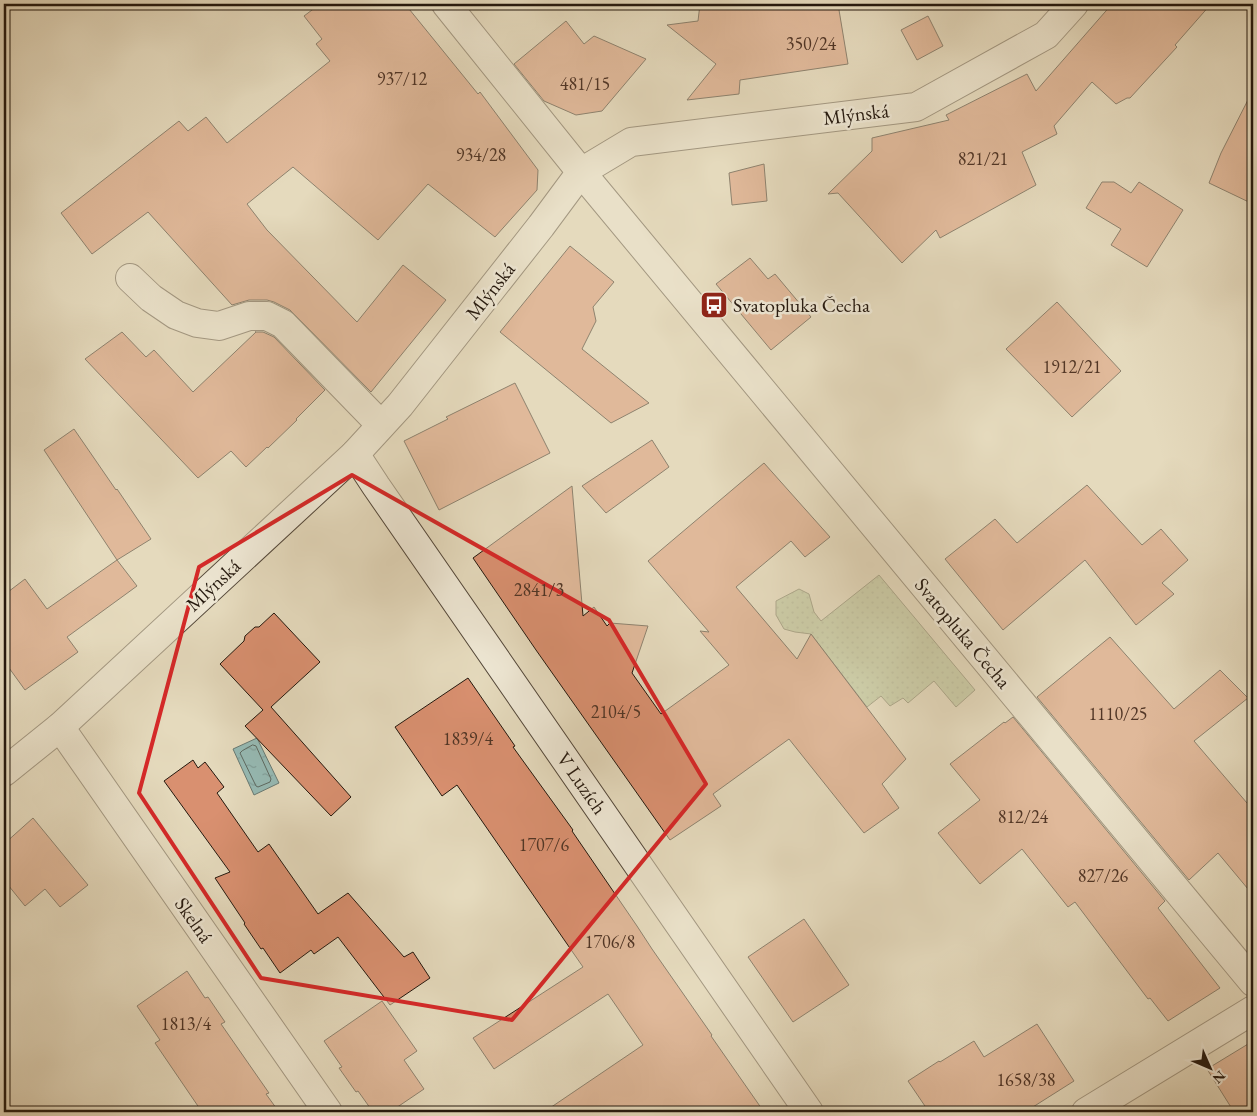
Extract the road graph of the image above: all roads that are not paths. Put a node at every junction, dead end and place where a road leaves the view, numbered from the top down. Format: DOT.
graph roads {
  1 [pos="446,4"];
  2 [pos="1074,4"];
  3 [pos="581,172"];
  4 [pos="130,278"];
  5 [pos="381,425"];
  6 [pos="355,454"];
  7 [pos="60,727"];
  8 [pos="4,772"];
  9 [pos="1253,982"];
  10 [pos="1253,1010"];
  11 [pos="328,1112"];
  12 [pos="809,1112"];
  13 [pos="1086,1112"];
  1 -- 3 [label="street, Svatopluka Čecha"];
  2 -- 3 [label="street, Mlýnská"];
  3 -- 5 [label="street, Mlýnská"];
  3 -- 9 [label="street, Svatopluka Čecha"];
  4 -- 5 [label="street"];
  5 -- 6 [label="street, Mlýnská"];
  6 -- 7 [label="street, Mlýnská"];
  6 -- 12 [label="street, V Luzích"];
  7 -- 8 [label="street, Mlýnská"];
  7 -- 11 [label="street, Skelná"];
  10 -- 13 [label="street"];
}
